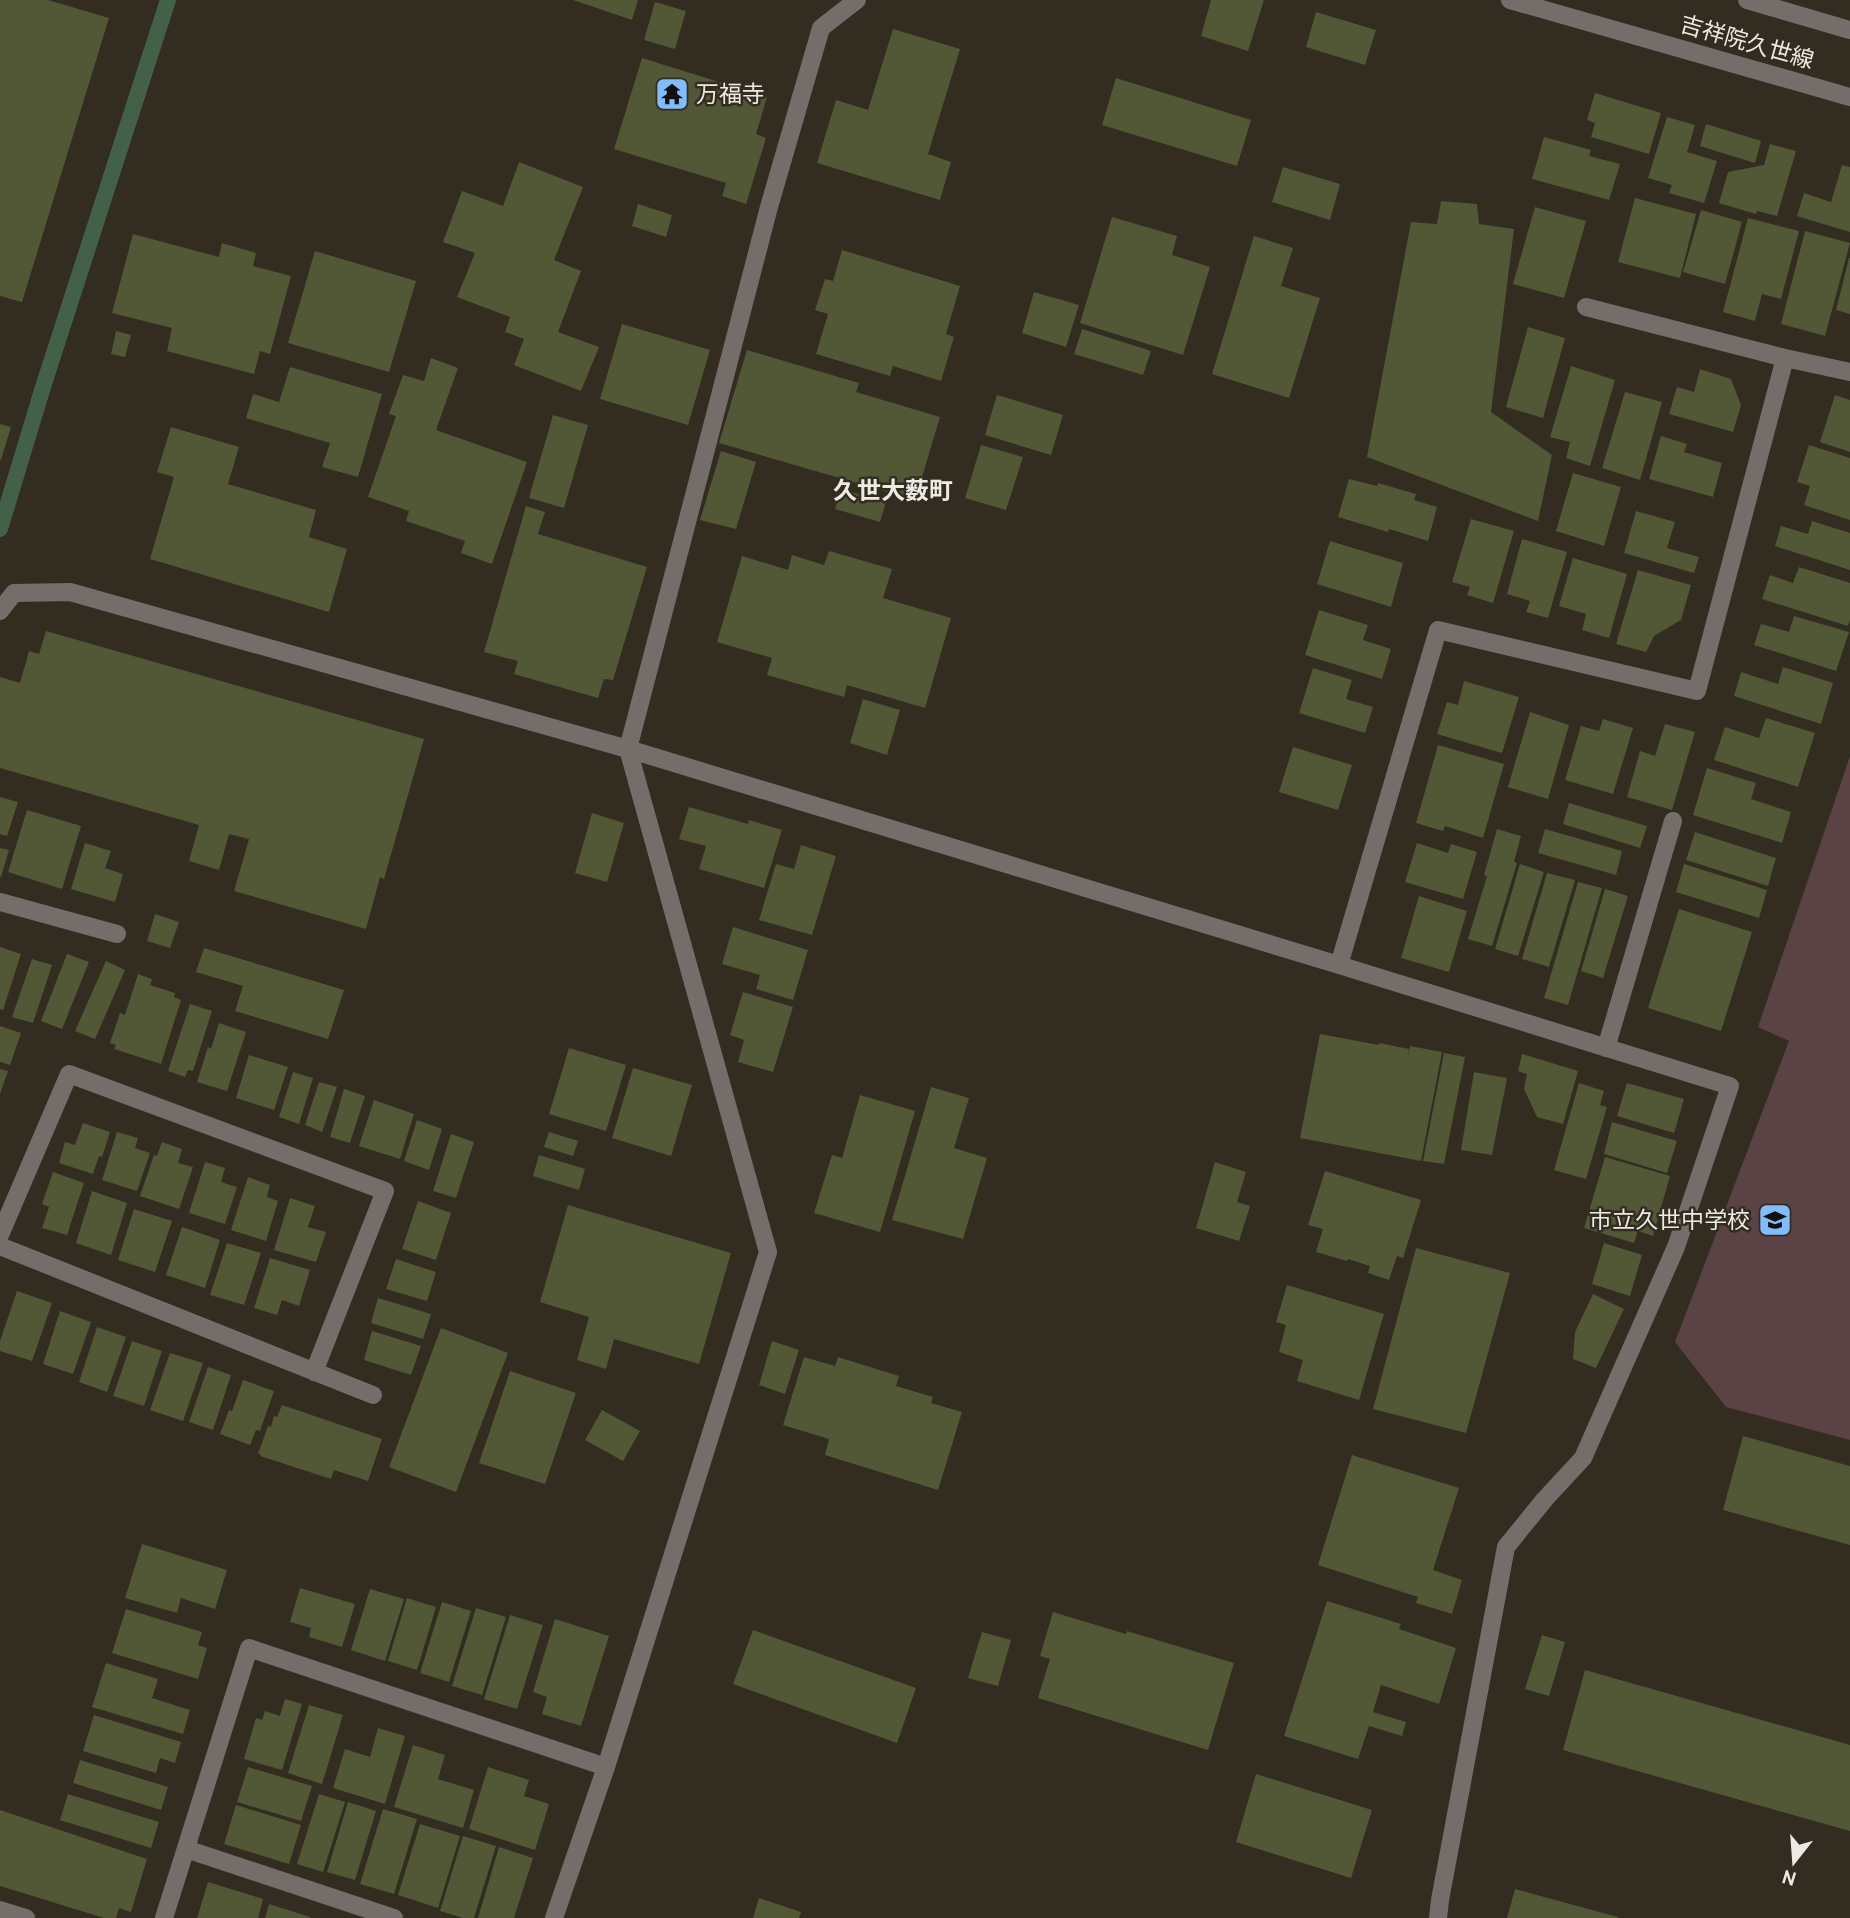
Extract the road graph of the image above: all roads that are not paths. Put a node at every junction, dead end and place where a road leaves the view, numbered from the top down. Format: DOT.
graph roads {
  1 [pos="857,0"];
  2 [pos="1510,0"];
  3 [pos="1747,0"];
  4 [pos="1850,30"];
  5 [pos="1850,97"];
  6 [pos="1586,307"];
  7 [pos="1785,358"];
  8 [pos="1850,372"];
  9 [pos="0,611"];
  10 [pos="628,749"];
  11 [pos="1673,821"];
  12 [pos="0,902"];
  13 [pos="117,934"];
  14 [pos="1339,965"];
  15 [pos="1606,1048"];
  16 [pos="0,1235"];
  17 [pos="0,1246"];
  18 [pos="314,1372"];
  19 [pos="373,1395"];
  20 [pos="606,1767"];
  21 [pos="186,1849"];
  22 [pos="0,1910"];
  23 [pos="26,1918"];
  24 [pos="164,1918"];
  25 [pos="394,1918"];
  26 [pos="554,1918"];
  27 [pos="1438,1918"];
  1 -- 10 [label="street"];
  2 -- 5 [label="street, 吉祥院久世線"];
  3 -- 4 [label="street, 吉祥院久世線"];
  6 -- 7 [label="street"];
  7 -- 8 [label="street"];
  7 -- 14 [label="street"];
  9 -- 10 [label="street"];
  10 -- 14 [label="street"];
  10 -- 20 [label="street"];
  11 -- 15 [label="street"];
  12 -- 13 [label="street"];
  14 -- 15 [label="street"];
  15 -- 27 [label="street"];
  16 -- 18 [label="street"];
  17 -- 18 [label="street"];
  18 -- 19 [label="street"];
  20 -- 21 [label="street"];
  20 -- 26 [label="street"];
  21 -- 24 [label="street"];
  21 -- 25 [label="street"];
  22 -- 23 [label="street"];
}
